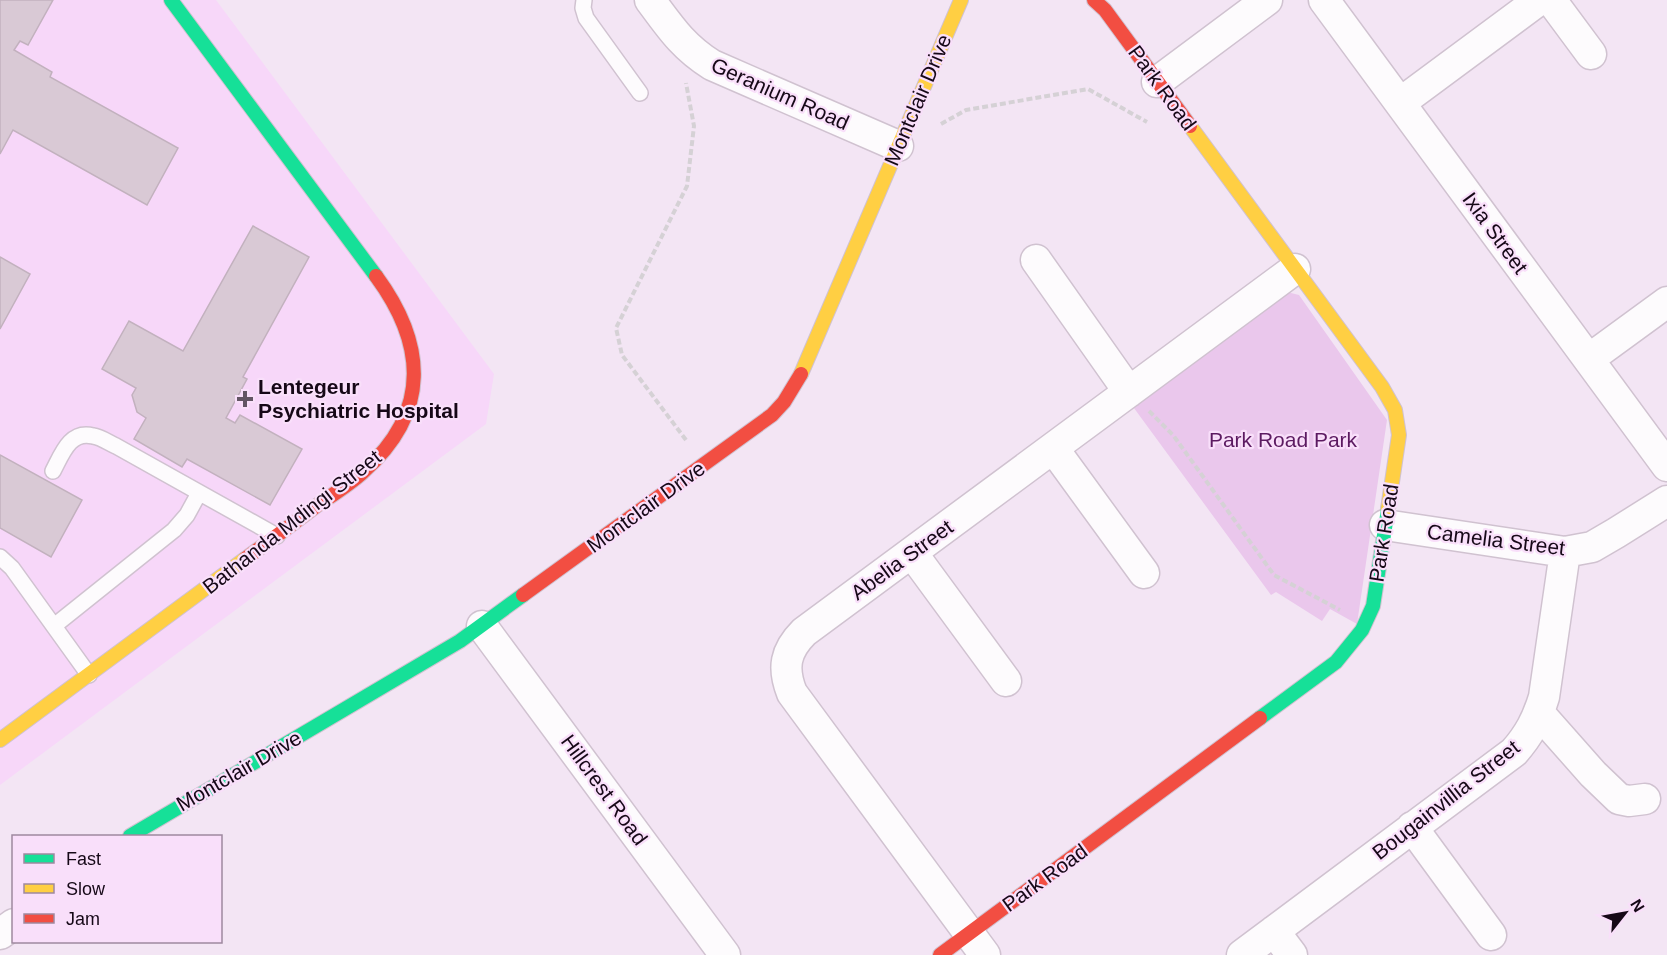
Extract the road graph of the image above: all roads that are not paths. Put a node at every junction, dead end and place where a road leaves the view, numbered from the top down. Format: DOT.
graph roads {
  1 [pos="171,0"];
  2 [pos="584,0"];
  3 [pos="650,0"];
  4 [pos="961,0"];
  5 [pos="1094,0"];
  6 [pos="1267,0"];
  7 [pos="1324,0"];
  8 [pos="1539,0"];
  9 [pos="1551,0"];
  10 [pos="1592,54"];
  11 [pos="1158,82"];
  12 [pos="640,93"];
  13 [pos="1400,103"];
  14 [pos="898,146"];
  15 [pos="1036,260"];
  16 [pos="1295,269"];
  17 [pos="1667,302"];
  18 [pos="1589,360"];
  19 [pos="1129,392"];
  20 [pos="1053,448"];
  21 [pos="1667,466"];
  22 [pos="53,471"];
  23 [pos="198,493"];
  24 [pos="1667,501"];
  25 [pos="1385,525"];
  26 [pos="277,536"];
  27 [pos="1564,552"];
  28 [pos="912,553"];
  29 [pos="0,557"];
  30 [pos="1144,573"];
  31 [pos="54,626"];
  32 [pos="482,626"];
  33 [pos="88,675"];
  34 [pos="1006,681"];
  35 [pos="1539,713"];
  36 [pos="0,740"];
  37 [pos="1645,799"];
  38 [pos="1413,827"];
  39 [pos="133,835"];
  40 [pos="1274,931"];
  41 [pos="1491,935"];
  42 [pos="977,944"];
  43 [pos="725,955"];
  44 [pos="940,955"];
  45 [pos="1242,955"];
  46 [pos="1292,955"];
  1 -- 26 [label="street, Bathanda Mdingi Street"];
  2 -- 12 [label="lane"];
  3 -- 14 [label="street, Geranium Road"];
  4 -- 14 [label="street, Montclair Drive"];
  5 -- 11 [label="street, Park Road"];
  6 -- 11 [label="street"];
  7 -- 13 [label="street, Ixia Street"];
  8 -- 13 [label="street"];
  9 -- 10 [label="street"];
  11 -- 16 [label="street, Park Road"];
  13 -- 18 [label="street, Ixia Street"];
  14 -- 32 [label="street, Montclair Drive"];
  15 -- 19 [label="street"];
  16 -- 19 [label="street, Abelia Street"];
  16 -- 25 [label="street, Park Road"];
  17 -- 18 [label="street"];
  18 -- 21 [label="street, Ixia Street"];
  19 -- 20 [label="street, Abelia Street"];
  20 -- 28 [label="street, Abelia Street"];
  20 -- 30 [label="street"];
  22 -- 23 [label="lane"];
  23 -- 26 [label="lane"];
  23 -- 31 [label="lane"];
  24 -- 27 [label="street, Camelia Street"];
  25 -- 27 [label="street, Camelia Street"];
  25 -- 42 [label="street, Park Road"];
  26 -- 33 [label="street, Bathanda Mdingi Street"];
  27 -- 35 [label="street, Bougainvillia Street"];
  28 -- 34 [label="street"];
  28 -- 42 [label="street, Abelia Street"];
  29 -- 31 [label="lane"];
  31 -- 33 [label="lane"];
  32 -- 39 [label="street, Montclair Drive"];
  32 -- 43 [label="street, Hillcrest Road"];
  33 -- 36 [label="street, Bathanda Mdingi Street"];
  35 -- 37 [label="street"];
  35 -- 38 [label="street, Bougainvillia Street"];
  38 -- 40 [label="street, Bougainvillia Street"];
  38 -- 41 [label="street"];
  40 -- 45 [label="street, Bougainvillia Street"];
  40 -- 46 [label="street"];
  42 -- 44 [label="street, Park Road"];
}
